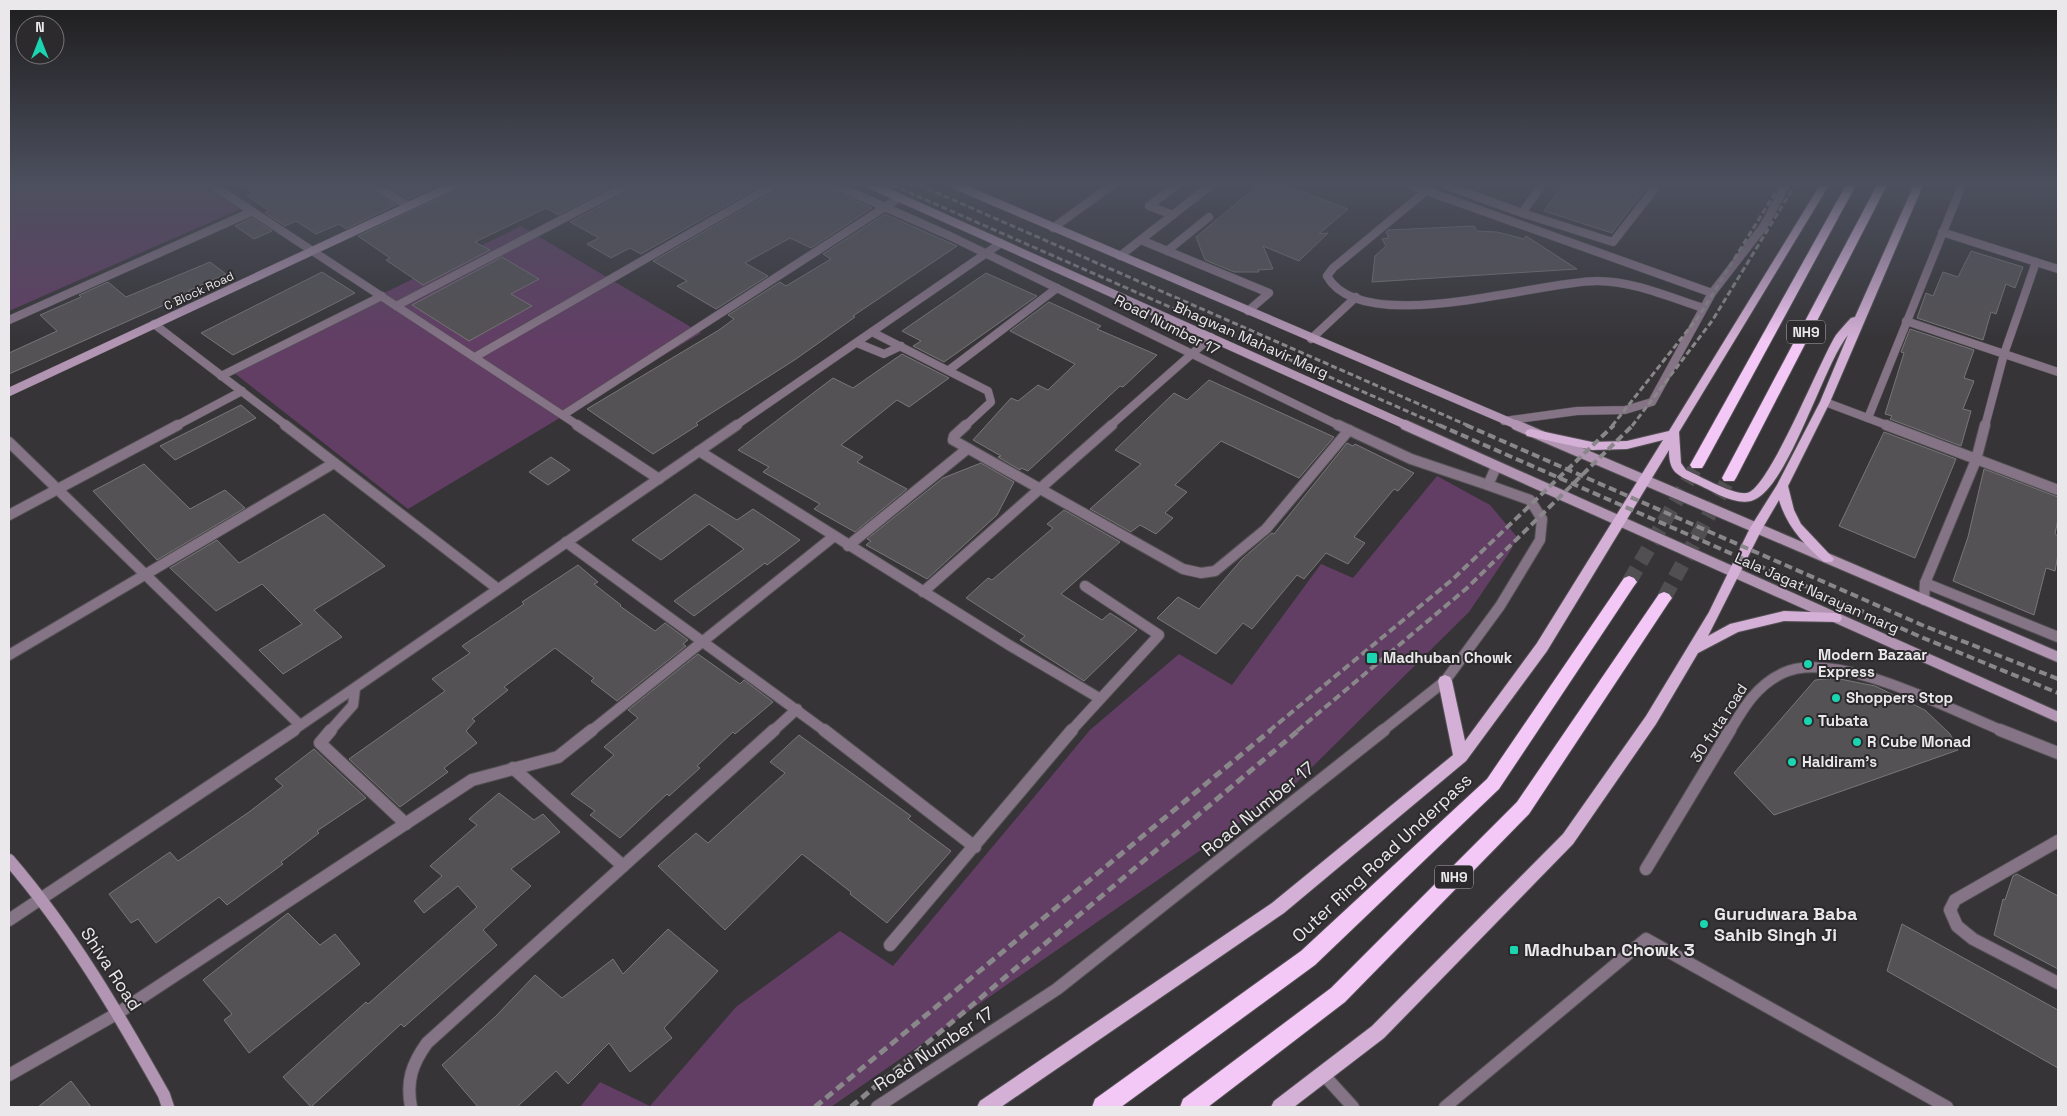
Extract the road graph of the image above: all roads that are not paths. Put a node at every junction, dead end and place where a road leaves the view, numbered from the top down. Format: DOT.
graph roads {
  1 [pos="195,237"];
  2 [pos="291,237"];
  3 [pos="343,237"];
  4 [pos="528,237"];
  5 [pos="683,237"];
  6 [pos="838,237"];
  7 [pos="953,237"];
  8 [pos="988,237"];
  9 [pos="1075,237"];
  10 [pos="1145,237"];
  11 [pos="1183,237"];
  12 [pos="1370,237"];
  13 [pos="1555,237"];
  14 [pos="1598,237"];
  15 [pos="1617,237"];
  16 [pos="1755,237"];
  17 [pos="1793,237"];
  18 [pos="1822,237"];
  19 [pos="1855,237"];
  20 [pos="1895,237"];
  21 [pos="1940,237"];
  22 [pos="1958,237"];
  23 [pos="1141,240"];
  24 [pos="1001,243"];
  25 [pos="1167,250"];
  26 [pos="313,251"];
  27 [pos="988,253"];
  28 [pos="1120,256"];
  29 [pos="2036,262"];
  30 [pos="2058,269"];
  31 [pos="1057,288"];
  32 [pos="1712,293"];
  33 [pos="382,296"];
  34 [pos="1356,297"];
  35 [pos="396,306"];
  36 [pos="1703,308"];
  37 [pos="1248,312"];
  38 [pos="1860,315"];
  39 [pos="9,320"];
  40 [pos="1906,322"];
  41 [pos="154,324"];
  42 [pos="872,332"];
  43 [pos="1211,337"];
  44 [pos="1311,339"];
  45 [pos="857,343"];
  46 [pos="901,346"];
  47 [pos="2004,354"];
  48 [pos="1191,356"];
  49 [pos="475,357"];
  50 [pos="949,370"];
  51 [pos="2058,372"];
  52 [pos="221,376"];
  53 [pos="242,391"];
  54 [pos="9,392"];
  55 [pos="1826,402"];
  56 [pos="563,416"];
  57 [pos="1868,418"];
  58 [pos="1504,421"];
  59 [pos="1349,430"];
  60 [pos="1531,433"];
  61 [pos="1674,433"];
  62 [pos="9,442"];
  63 [pos="967,449"];
  64 [pos="699,451"];
  65 [pos="1976,460"];
  66 [pos="334,463"];
  67 [pos="1697,465"];
  68 [pos="1496,467"];
  69 [pos="659,478"];
  70 [pos="1729,478"];
  71 [pos="1644,481"];
  72 [pos="1488,485"];
  73 [pos="1782,486"];
  74 [pos="1040,488"];
  75 [pos="57,489"];
  76 [pos="2058,490"];
  77 [pos="9,515"];
  78 [pos="1619,521"];
  79 [pos="1756,528"];
  80 [pos="833,537"];
  81 [pos="566,542"];
  82 [pos="848,546"];
  83 [pos="1828,559"];
  84 [pos="1734,573"];
  85 [pos="145,574"];
  86 [pos="1629,582"];
  87 [pos="1925,583"];
  88 [pos="1084,586"];
  89 [pos="498,589"];
  90 [pos="923,592"];
  91 [pos="1664,598"];
  92 [pos="1924,600"];
  93 [pos="1835,618"];
  94 [pos="2058,637"];
  95 [pos="702,643"];
  96 [pos="1693,649"];
  97 [pos="9,655"];
  98 [pos="2058,657"];
  99 [pos="1445,681"];
  100 [pos="355,689"];
  101 [pos="1099,698"];
  102 [pos="797,710"];
  103 [pos="2058,716"];
  104 [pos="300,725"];
  105 [pos="2058,753"];
  106 [pos="1462,757"];
  107 [pos="513,768"];
  108 [pos="406,824"];
  109 [pos="2058,841"];
  110 [pos="975,847"];
  111 [pos="9,860"];
  112 [pos="623,866"];
  113 [pos="1646,869"];
  114 [pos="41,896"];
  115 [pos="9,920"];
  116 [pos="890,945"];
  117 [pos="2058,983"];
  118 [pos="118,1013"];
  119 [pos="1323,1074"];
  120 [pos="9,1075"];
  121 [pos="168,1107"];
  122 [pos="411,1107"];
  123 [pos="877,1107"];
  124 [pos="986,1107"];
  125 [pos="1104,1107"];
  126 [pos="1191,1107"];
  127 [pos="1280,1107"];
  128 [pos="1353,1107"];
  129 [pos="1445,1107"];
  130 [pos="1948,1107"];
  1 -- 39 [label="street"];
  2 -- 26 [label="street"];
  3 -- 26 [label="main road, C Block Road"];
  4 -- 35 [label="street"];
  5 -- 49 [label="street"];
  6 -- 56 [label="street"];
  7 -- 27 [label="street, Road Number 17"];
  8 -- 24 [label="main road, Bhagwan Mahavir Marg"];
  9 -- 28 [label="main road, Bhagwan Mahavir Marg"];
  10 -- 23 [label="street"];
  11 -- 25 [label="street"];
  12 -- 34 [label="street"];
  13 -- 32 [label="street"];
  14 -- 15 [label="street"];
  16 -- 32 [label="street"];
  17 -- 61 [label="main road"];
  18 -- 67 [label="highway, NH9"];
  19 -- 70 [label="highway, NH9"];
  20 -- 38 [label="main road"];
  21 -- 40 [label="street"];
  22 -- 29 [label="street"];
  23 -- 25 [label="street"];
  23 -- 28 [label="street"];
  24 -- 27 [label="street"];
  24 -- 43 [label="main road, Bhagwan Mahavir Marg"];
  25 -- 37 [label="street"];
  26 -- 33 [label="street"];
  26 -- 41 [label="main road, C Block Road"];
  27 -- 31 [label="street, Road Number 17"];
  27 -- 42 [label="street"];
  28 -- 37 [label="main road, Bhagwan Mahavir Marg"];
  29 -- 30 [label="street"];
  29 -- 47 [label="street"];
  31 -- 48 [label="street, Road Number 17"];
  31 -- 50 [label="street"];
  32 -- 36 [label="street"];
  33 -- 35 [label="street"];
  33 -- 52 [label="street"];
  34 -- 36 [label="street"];
  34 -- 44 [label="street"];
  35 -- 49 [label="street"];
  36 -- 58 [label="street"];
  37 -- 44 [label="main road, Bhagwan Mahavir Marg"];
  38 -- 55 [label="main road"];
  38 -- 61 [label="main road"];
  40 -- 47 [label="street"];
  40 -- 57 [label="street"];
  41 -- 52 [label="street"];
  41 -- 54 [label="main road, C Block Road"];
  42 -- 45 [label="street"];
  42 -- 46 [label="street"];
  43 -- 48 [label="street"];
  43 -- 68 [label="main road, Bhagwan Mahavir Marg"];
  44 -- 58 [label="main road, Bhagwan Mahavir Marg"];
  45 -- 46 [label="street"];
  45 -- 64 [label="street"];
  46 -- 50 [label="street"];
  47 -- 51 [label="street"];
  47 -- 65 [label="street"];
  48 -- 59 [label="street, Road Number 17"];
  48 -- 74 [label="street"];
  49 -- 56 [label="street"];
  50 -- 63 [label="street"];
  52 -- 53 [label="street"];
  53 -- 66 [label="street"];
  53 -- 75 [label="street"];
  55 -- 57 [label="street"];
  55 -- 73 [label="main road"];
  56 -- 69 [label="street"];
  57 -- 65 [label="street"];
  58 -- 60 [label="main road, Bhagwan Mahavir Marg"];
  59 -- 72 [label="street, Road Number 17"];
  59 -- 74 [label="street"];
  60 -- 61 [label="main road"];
  60 -- 71 [label="main road, Bhagwan Mahavir Marg"];
  61 -- 71 [label="main road"];
  62 -- 75 [label="street"];
  63 -- 74 [label="street"];
  63 -- 82 [label="street"];
  64 -- 69 [label="street"];
  64 -- 80 [label="street"];
  65 -- 76 [label="street"];
  65 -- 87 [label="street"];
  66 -- 85 [label="street"];
  66 -- 89 [label="street"];
  68 -- 72 [label="street"];
  68 -- 78 [label="main road, Bhagwan Mahavir Marg"];
  69 -- 81 [label="street"];
  71 -- 78 [label="main road"];
  71 -- 79 [label="main road"];
  72 -- 99 [label="street, Road Number 17"];
  73 -- 79 [label="main road"];
  73 -- 83 [label="main road"];
  74 -- 90 [label="street"];
  75 -- 77 [label="street"];
  75 -- 85 [label="street"];
  78 -- 84 [label="main road, Lala Jagat Narayan marg"];
  78 -- 106 [label="main road"];
  79 -- 83 [label="main road"];
  79 -- 84 [label="main road"];
  80 -- 82 [label="street"];
  80 -- 95 [label="street"];
  81 -- 89 [label="street"];
  81 -- 95 [label="street"];
  82 -- 90 [label="street"];
  83 -- 92 [label="main road"];
  84 -- 93 [label="main road, Lala Jagat Narayan marg"];
  84 -- 96 [label="main road"];
  85 -- 97 [label="street"];
  85 -- 104 [label="street"];
  86 -- 125 [label="highway, Outer Ring Road Underpass"];
  87 -- 92 [label="street"];
  87 -- 94 [label="street"];
  88 -- 101 [label="street"];
  89 -- 100 [label="street"];
  90 -- 101 [label="street"];
  91 -- 126 [label="highway, NH9"];
  92 -- 98 [label="main road"];
  93 -- 96 [label="main road"];
  93 -- 103 [label="main road, Lala Jagat Narayan marg"];
  95 -- 102 [label="street"];
  95 -- 107 [label="street"];
  96 -- 119 [label="main road"];
  99 -- 106 [label="main road"];
  99 -- 123 [label="street, Road Number 17"];
  100 -- 104 [label="street"];
  100 -- 108 [label="street"];
  101 -- 110 [label="street"];
  102 -- 110 [label="street"];
  102 -- 112 [label="street"];
  104 -- 114 [label="street"];
  105 -- 113 [label="street, 30 futa road"];
  106 -- 124 [label="main road"];
  107 -- 108 [label="street"];
  107 -- 112 [label="street"];
  108 -- 118 [label="street"];
  109 -- 117 [label="street"];
  110 -- 116 [label="street"];
  111 -- 114 [label="main road, Shiva Road"];
  112 -- 122 [label="street"];
  114 -- 115 [label="street"];
  114 -- 118 [label="main road, Shiva Road"];
  118 -- 120 [label="street"];
  118 -- 121 [label="main road, Shiva Road"];
  119 -- 127 [label="main road"];
  119 -- 128 [label="street"];
  129 -- 130 [label="street"];
}
